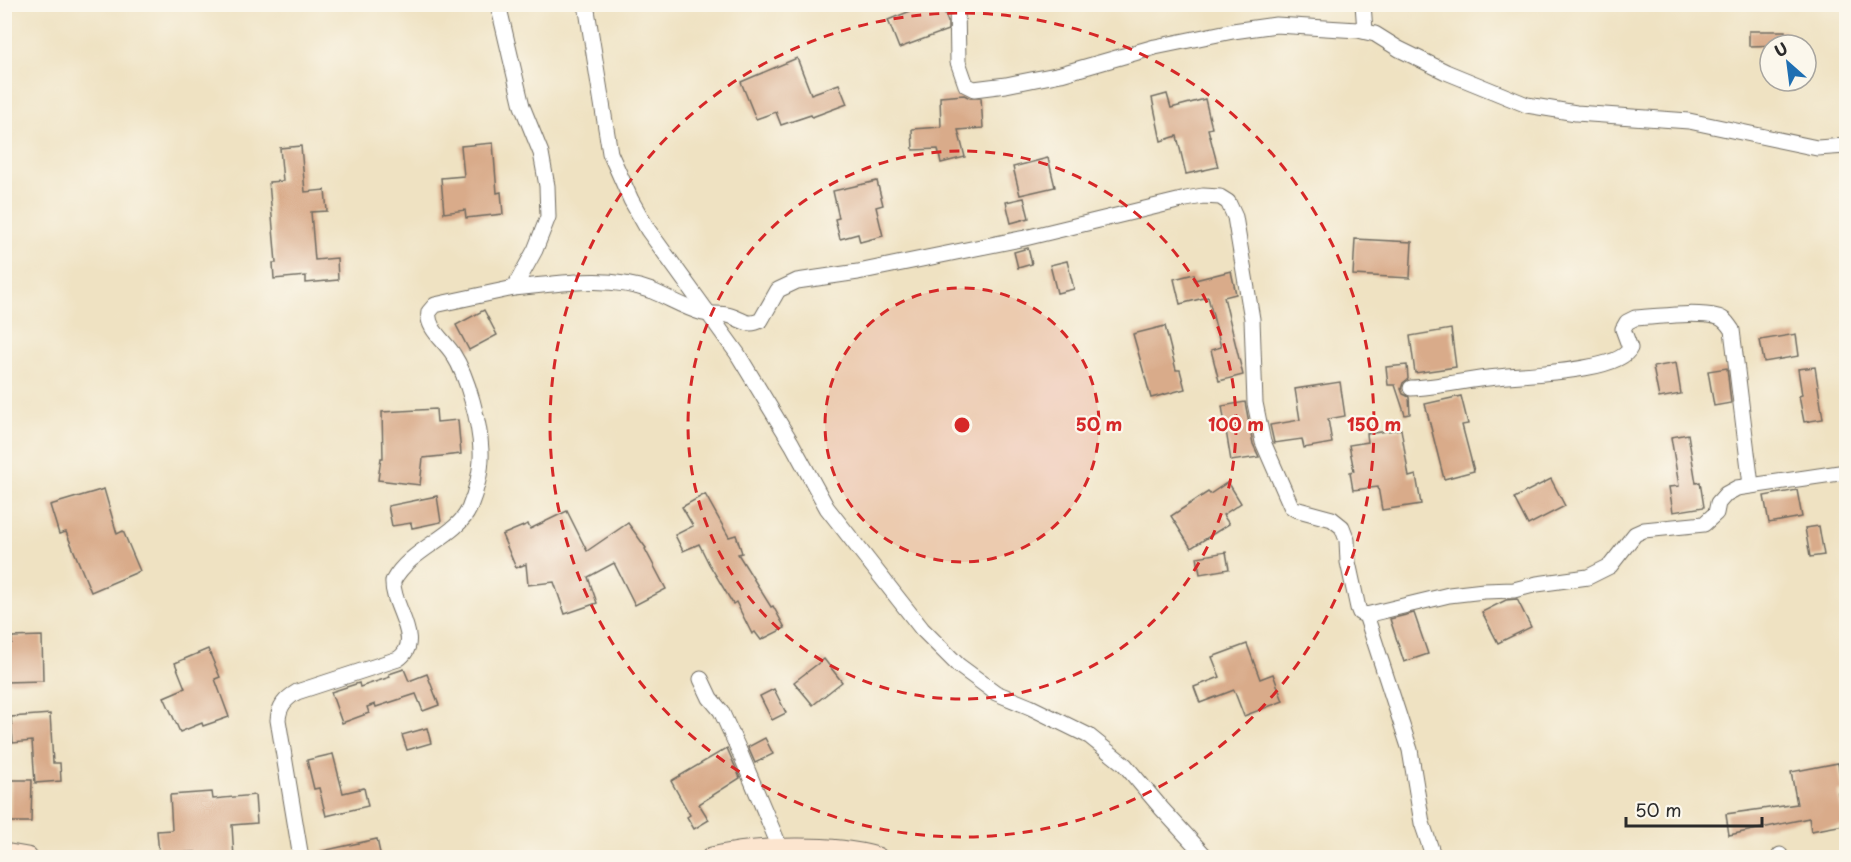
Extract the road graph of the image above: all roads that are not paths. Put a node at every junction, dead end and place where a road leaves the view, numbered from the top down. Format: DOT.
graph roads {
  1 [pos="498,4"];
  2 [pos="586,4"];
  3 [pos="957,4"];
  4 [pos="1363,4"];
  5 [pos="1365,31"];
  6 [pos="1846,146"];
  7 [pos="513,288"];
  8 [pos="708,314"];
  9 [pos="1411,388"];
  10 [pos="1846,472"];
  11 [pos="1750,485"];
  12 [pos="1366,615"];
  13 [pos="701,679"];
  14 [pos="781,850"];
  15 [pos="4,854"];
  16 [pos="27,858"];
  17 [pos="301,858"];
  18 [pos="712,858"];
  19 [pos="878,858"];
  20 [pos="1208,858"];
  21 [pos="1434,858"];
  1 -- 7 [label="street"];
  2 -- 8 [label="street"];
  3 -- 5 [label="street"];
  4 -- 5 [label="street"];
  5 -- 6 [label="street"];
  7 -- 8 [label="street"];
  7 -- 17 [label="street"];
  8 -- 12 [label="street"];
  8 -- 20 [label="street"];
  9 -- 11 [label="street"];
  10 -- 11 [label="street"];
  11 -- 12 [label="street"];
  12 -- 21 [label="street"];
  13 -- 14 [label="street"];
  14 -- 18 [label="street"];
  14 -- 19 [label="street"];
  15 -- 16 [label="street"];
}
